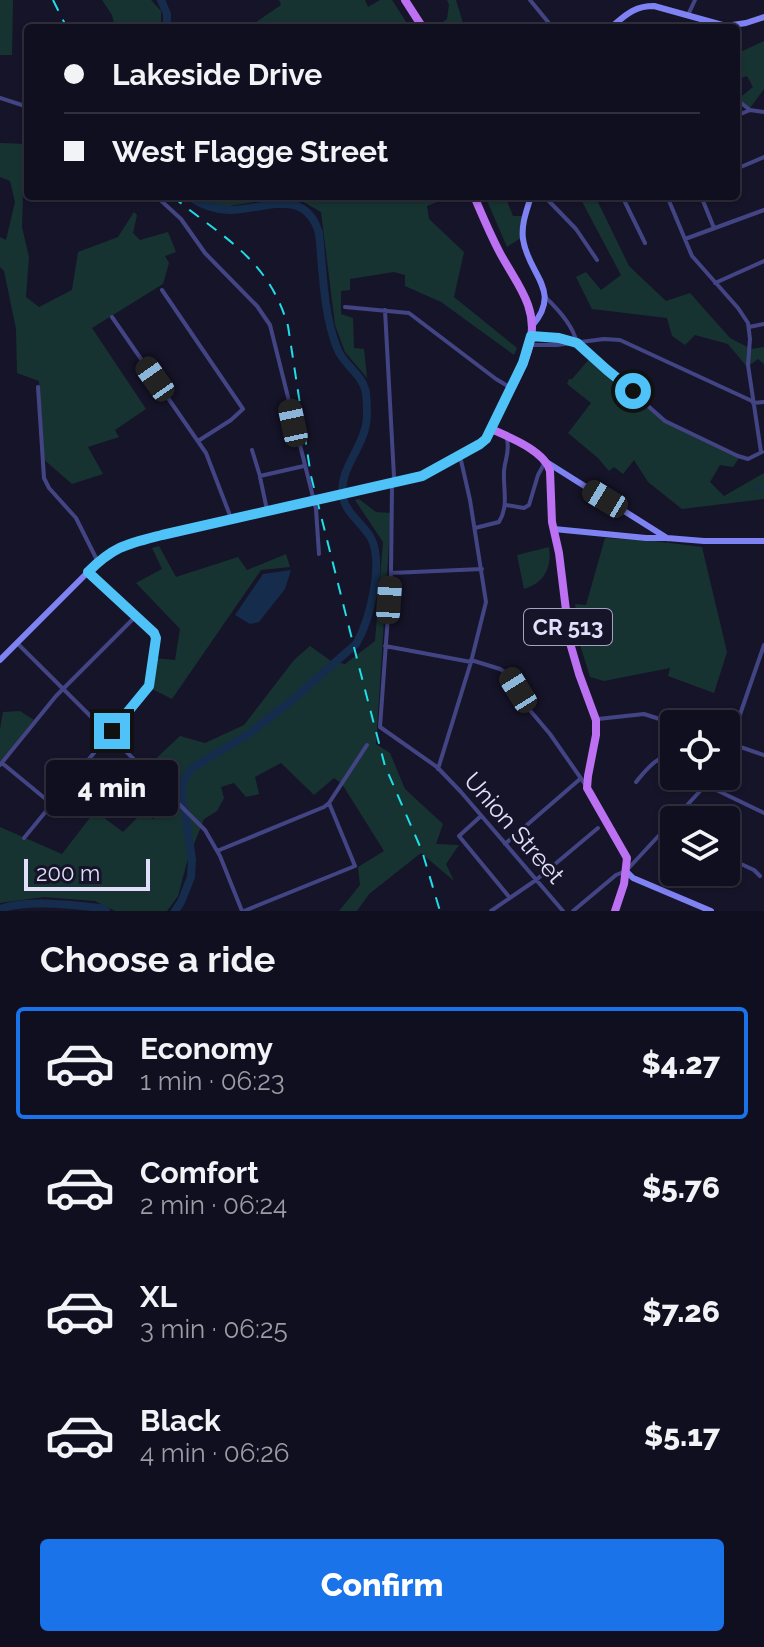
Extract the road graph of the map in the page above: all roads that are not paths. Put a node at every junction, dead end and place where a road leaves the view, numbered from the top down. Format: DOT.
graph roads {
  1 [pos="405,0"];
  2 [pos="530,0"];
  3 [pos="695,0"];
  4 [pos="688,15"];
  5 [pos="764,17"];
  6 [pos="420,24"];
  7 [pos="550,24"];
  8 [pos="615,24"];
  9 [pos="719,24"];
  10 [pos="740,24"];
  11 [pos="0,98"];
  12 [pos="740,102"];
  13 [pos="24,106"];
  14 [pos="750,110"];
  15 [pos="764,112"];
  16 [pos="740,114"];
  17 [pos="764,157"];
  18 [pos="740,167"];
  19 [pos="160,200"];
  20 [pos="476,200"];
  21 [pos="530,200"];
  22 [pos="548,200"];
  23 [pos="624,200"];
  24 [pos="669,200"];
  25 [pos="703,200"];
  26 [pos="763,210"];
  27 [pos="764,218"];
  28 [pos="714,228"];
  29 [pos="685,239"];
  30 [pos="645,243"];
  31 [pos="597,260"];
  32 [pos="764,261"];
  33 [pos="715,283"];
  34 [pos="162,290"];
  35 [pos="545,297"];
  36 [pos="345,307"];
  37 [pos="385,310"];
  38 [pos="112,317"];
  39 [pos="764,324"];
  40 [pos="749,327"];
  41 [pos="531,336"];
  42 [pos="577,343"];
  43 [pos="38,387"];
  44 [pos="511,388"];
  45 [pos="752,402"];
  46 [pos="764,402"];
  47 [pos="491,429"];
  48 [pos="507,437"];
  49 [pos="198,441"];
  50 [pos="252,450"];
  51 [pos="763,452"];
  52 [pos="460,456"];
  53 [pos="547,462"];
  54 [pos="304,466"];
  55 [pos="556,474"];
  56 [pos="260,476"];
  57 [pos="393,482"];
  58 [pos="313,500"];
  59 [pos="506,505"];
  60 [pos="267,510"];
  61 [pos="231,518"];
  62 [pos="649,526"];
  63 [pos="474,528"];
  64 [pos="554,529"];
  65 [pos="648,538"];
  66 [pos="667,538"];
  67 [pos="764,541"];
  68 [pos="319,554"];
  69 [pos="98,562"];
  70 [pos="482,569"];
  71 [pos="88,572"];
  72 [pos="391,573"];
  73 [pos="136,616"];
  74 [pos="17,643"];
  75 [pos="764,645"];
  76 [pos="385,646"];
  77 [pos="0,660"];
  78 [pos="471,661"];
  79 [pos="63,689"];
  80 [pos="740,710"];
  81 [pos="660,719"];
  82 [pos="596,720"];
  83 [pos="109,735"];
  84 [pos="367,745"];
  85 [pos="740,746"];
  86 [pos="764,755"];
  87 [pos="660,758"];
  88 [pos="1,764"];
  89 [pos="438,769"];
  90 [pos="580,779"];
  91 [pos="636,782"];
  92 [pos="587,788"];
  93 [pos="700,790"];
  94 [pos="720,790"];
  95 [pos="329,803"];
  96 [pos="53,805"];
  97 [pos="685,806"];
  98 [pos="764,813"];
  99 [pos="481,816"];
  100 [pos="598,828"];
  101 [pos="660,833"];
  102 [pos="24,838"];
  103 [pos="505,844"];
  104 [pos="217,851"];
  105 [pos="740,864"];
  106 [pos="626,871"];
  107 [pos="760,876"];
  108 [pos="536,880"];
  109 [pos="510,898"];
  110 [pos="243,911"];
  111 [pos="491,911"];
  112 [pos="563,911"];
  113 [pos="573,911"];
  114 [pos="615,911"];
  115 [pos="709,911"];
  1 -- 6 [label="main road"];
  2 -- 7 [label="street"];
  3 -- 4 [label="street"];
  4 -- 8 [label="street"];
  4 -- 9 [label="street"];
  5 -- 10 [label="street"];
  11 -- 13 [label="street"];
  12 -- 14 [label="street"];
  14 -- 15 [label="street"];
  14 -- 16 [label="street"];
  17 -- 18 [label="street"];
  19 -- 54 [label="street"];
  20 -- 41 [label="main road"];
  21 -- 35 [label="street"];
  22 -- 31 [label="street"];
  23 -- 30 [label="street"];
  24 -- 29 [label="street"];
  25 -- 28 [label="street"];
  26 -- 27 [label="street"];
  26 -- 28 [label="street"];
  28 -- 29 [label="street"];
  29 -- 33 [label="street"];
  32 -- 33 [label="street"];
  33 -- 40 [label="street"];
  34 -- 49 [label="street"];
  35 -- 41 [label="street"];
  35 -- 42 [label="street"];
  36 -- 37 [label="street"];
  37 -- 44 [label="street"];
  37 -- 57 [label="street"];
  38 -- 49 [label="street"];
  39 -- 40 [label="street"];
  40 -- 45 [label="street"];
  41 -- 42 [label="street"];
  41 -- 42 [label="street"];
  41 -- 44 [label="main road"];
  42 -- 45 [label="street"];
  42 -- 51 [label="street"];
  43 -- 69 [label="street"];
  44 -- 47 [label="main road"];
  45 -- 46 [label="street"];
  45 -- 51 [label="street"];
  47 -- 48 [label="main road"];
  47 -- 52 [label="street"];
  48 -- 53 [label="main road"];
  48 -- 59 [label="street"];
  49 -- 61 [label="street"];
  50 -- 56 [label="street"];
  52 -- 57 [label="street"];
  52 -- 63 [label="street"];
  53 -- 55 [label="main road, CR 513"];
  53 -- 59 [label="street"];
  54 -- 56 [label="street"];
  54 -- 58 [label="street"];
  55 -- 62 [label="street"];
  55 -- 64 [label="main road, CR 513"];
  56 -- 60 [label="street"];
  57 -- 58 [label="street"];
  57 -- 72 [label="street"];
  58 -- 60 [label="street"];
  58 -- 68 [label="street"];
  59 -- 63 [label="street"];
  60 -- 61 [label="street"];
  61 -- 69 [label="street"];
  62 -- 65 [label="street"];
  62 -- 66 [label="street"];
  63 -- 70 [label="street"];
  64 -- 65 [label="street"];
  64 -- 82 [label="main road, CR 513"];
  65 -- 66 [label="street"];
  66 -- 67 [label="street"];
  69 -- 71 [label="street"];
  70 -- 72 [label="street"];
  70 -- 78 [label="street"];
  71 -- 73 [label="street"];
  71 -- 74 [label="street"];
  72 -- 76 [label="street"];
  73 -- 79 [label="street"];
  73 -- 83 [label="street"];
  74 -- 77 [label="street"];
  74 -- 79 [label="street"];
  75 -- 80 [label="street"];
  76 -- 78 [label="street"];
  76 -- 89 [label="street, Union Street"];
  78 -- 89 [label="street"];
  78 -- 90 [label="street"];
  79 -- 83 [label="street"];
  79 -- 88 [label="street"];
  81 -- 82 [label="street"];
  82 -- 92 [label="main road, CR 513"];
  83 -- 96 [label="street"];
  83 -- 104 [label="street"];
  84 -- 95 [label="street"];
  85 -- 86 [label="street"];
  87 -- 91 [label="street"];
  88 -- 96 [label="street"];
  89 -- 99 [label="street, Union Street"];
  90 -- 92 [label="street"];
  90 -- 103 [label="street"];
  92 -- 106 [label="main road"];
  93 -- 97 [label="street"];
  94 -- 98 [label="street"];
  95 -- 104 [label="street"];
  95 -- 110 [label="street"];
  96 -- 102 [label="street"];
  99 -- 103 [label="street, Union Street"];
  99 -- 109 [label="street"];
  100 -- 108 [label="street"];
  101 -- 106 [label="street"];
  103 -- 108 [label="street, Union Street"];
  104 -- 110 [label="street"];
  105 -- 107 [label="street"];
  106 -- 113 [label="street"];
  106 -- 114 [label="main road"];
  106 -- 115 [label="street"];
  108 -- 109 [label="street"];
  108 -- 112 [label="street, Union Street"];
  109 -- 111 [label="street"];
}
